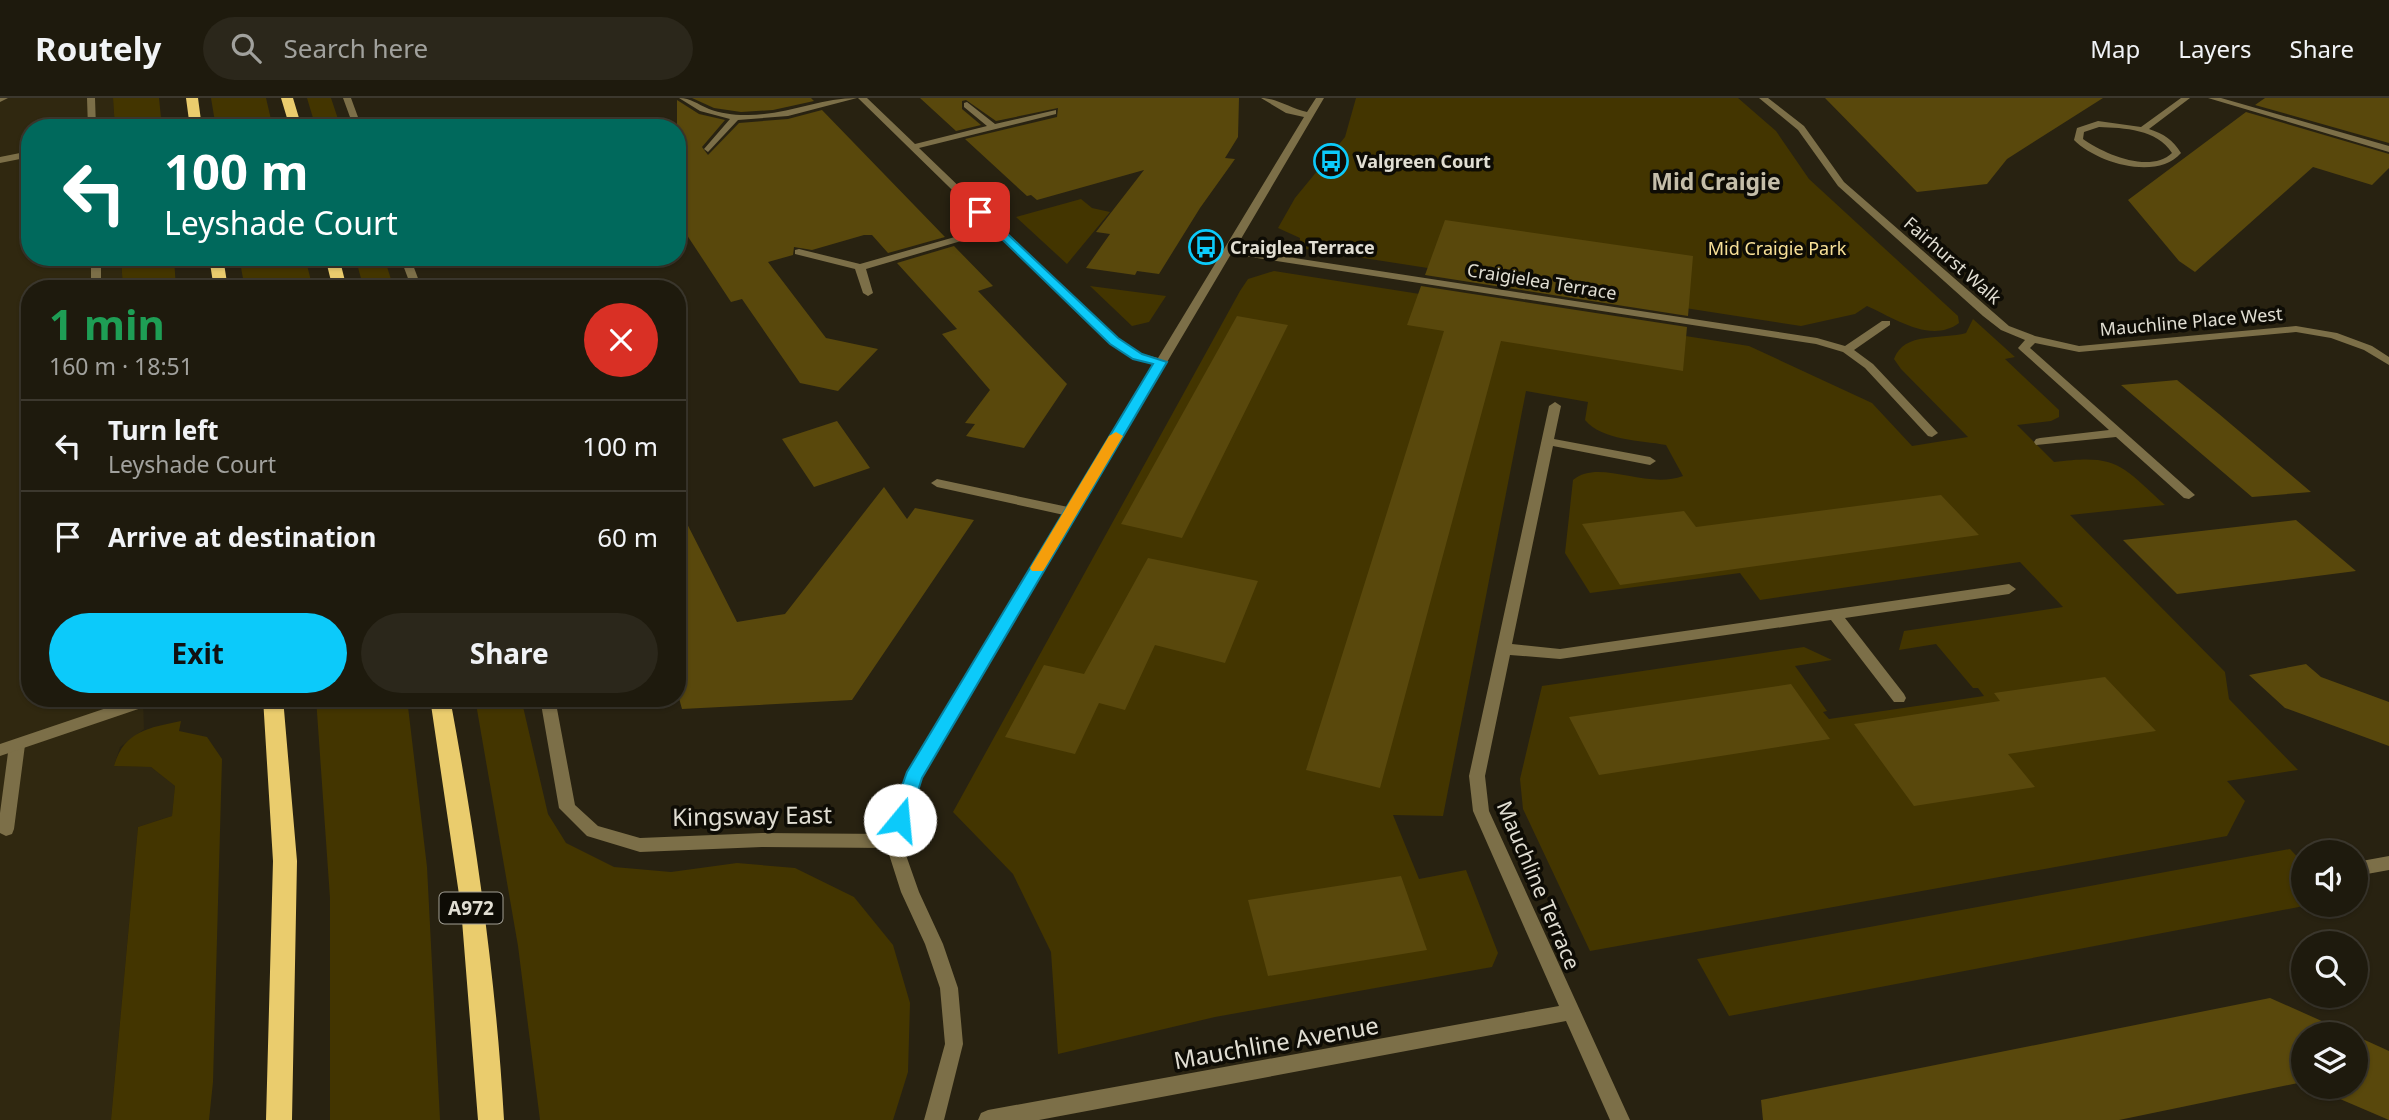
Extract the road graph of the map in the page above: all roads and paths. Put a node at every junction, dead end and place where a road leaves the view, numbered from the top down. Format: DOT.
graph roads {
  1 [pos="91,98"];
  2 [pos="192,98"];
  3 [pos="287,98"];
  4 [pos="347,98"];
  5 [pos="682,98"];
  6 [pos="853,98"];
  7 [pos="862,98"];
  8 [pos="1265,98"];
  9 [pos="1320,98"];
  10 [pos="1763,98"];
  11 [pos="2186,98"];
  12 [pos="2213,98"];
  13 [pos="967,105"];
  14 [pos="1053,112"];
  15 [pos="1309,114"];
  16 [pos="92,119"];
  17 [pos="195,119"];
  18 [pos="293,119"];
  19 [pos="355,119"];
  20 [pos="734,120"];
  21 [pos="993,127"];
  22 [pos="2142,130"];
  23 [pos="913,147"];
  24 [pos="708,149"];
  25 [pos="2389,149"];
  26 [pos="21,156"];
  27 [pos="0,160"];
  28 [pos="996,228"];
  29 [pos="1230,251"];
  30 [pos="799,252"];
  31 [pos="860,267"];
  32 [pos="869,293"];
  33 [pos="1886,323"];
  34 [pos="2032,339"];
  35 [pos="1847,350"];
  36 [pos="1160,362"];
  37 [pos="2389,362"];
  38 [pos="1555,406"];
  39 [pos="1932,433"];
  40 [pos="2118,433"];
  41 [pos="1549,442"];
  42 [pos="2040,442"];
  43 [pos="1650,461"];
  44 [pos="937,483"];
  45 [pos="2189,495"];
  46 [pos="1070,512"];
  47 [pos="2009,589"];
  48 [pos="1834,614"];
  49 [pos="1505,649"];
  50 [pos="1899,698"];
  51 [pos="128,707"];
  52 [pos="274,707"];
  53 [pos="442,707"];
  54 [pos="549,707"];
  55 [pos="17,745"];
  56 [pos="0,750"];
  57 [pos="6,829"];
  58 [pos="893,841"];
  59 [pos="2389,863"];
  60 [pos="2368,867"];
  61 [pos="1572,1012"];
  62 [pos="279,1120"];
  63 [pos="491,1120"];
  64 [pos="934,1120"];
  65 [pos="988,1120"];
  66 [pos="1620,1120"];
  1 -- 16 [label="street"];
  2 -- 17 [label="highway"];
  3 -- 18 [label="highway"];
  4 -- 19 [label="street"];
  5 -- 20 [label="street"];
  6 -- 20 [label="street"];
  7 -- 23 [label="street"];
  8 -- 15 [label="street"];
  9 -- 15 [label="street"];
  10 -- 34 [label="street, Fairhurst Walk"];
  11 -- 22 [label="street"];
  12 -- 25 [label="street"];
  13 -- 21 [label="street"];
  14 -- 21 [label="street"];
  15 -- 29 [label="street"];
  20 -- 24 [label="street"];
  21 -- 23 [label="street"];
  22 -- 22 [label="street"];
  23 -- 28 [label="street"];
  26 -- 27 [label="street"];
  28 -- 31 [label="street"];
  28 -- 36 [label="street"];
  29 -- 35 [label="street, Craigielea Terrace"];
  29 -- 36 [label="street"];
  30 -- 31 [label="street"];
  31 -- 32 [label="street"];
  33 -- 35 [label="street"];
  34 -- 37 [label="street, Mauchline Place West"];
  34 -- 40 [label="street"];
  35 -- 39 [label="street, Craigielea Terrace"];
  36 -- 46 [label="street"];
  38 -- 41 [label="street, Mauchline Terrace"];
  40 -- 42 [label="street"];
  40 -- 45 [label="street"];
  41 -- 43 [label="street"];
  41 -- 49 [label="street, Mauchline Terrace"];
  44 -- 46 [label="street"];
  46 -- 58 [label="street"];
  47 -- 48 [label="street"];
  48 -- 49 [label="street"];
  48 -- 50 [label="street"];
  49 -- 61 [label="street, Mauchline Terrace"];
  51 -- 55 [label="street"];
  52 -- 62 [label="highway"];
  53 -- 63 [label="highway, A972"];
  54 -- 58 [label="street, Kingsway East"];
  55 -- 56 [label="street"];
  55 -- 57 [label="street"];
  58 -- 64 [label="street"];
  59 -- 60 [label="street"];
  61 -- 65 [label="street, Mauchline Avenue"];
  61 -- 66 [label="street, Mauchline Terrace"];
}
